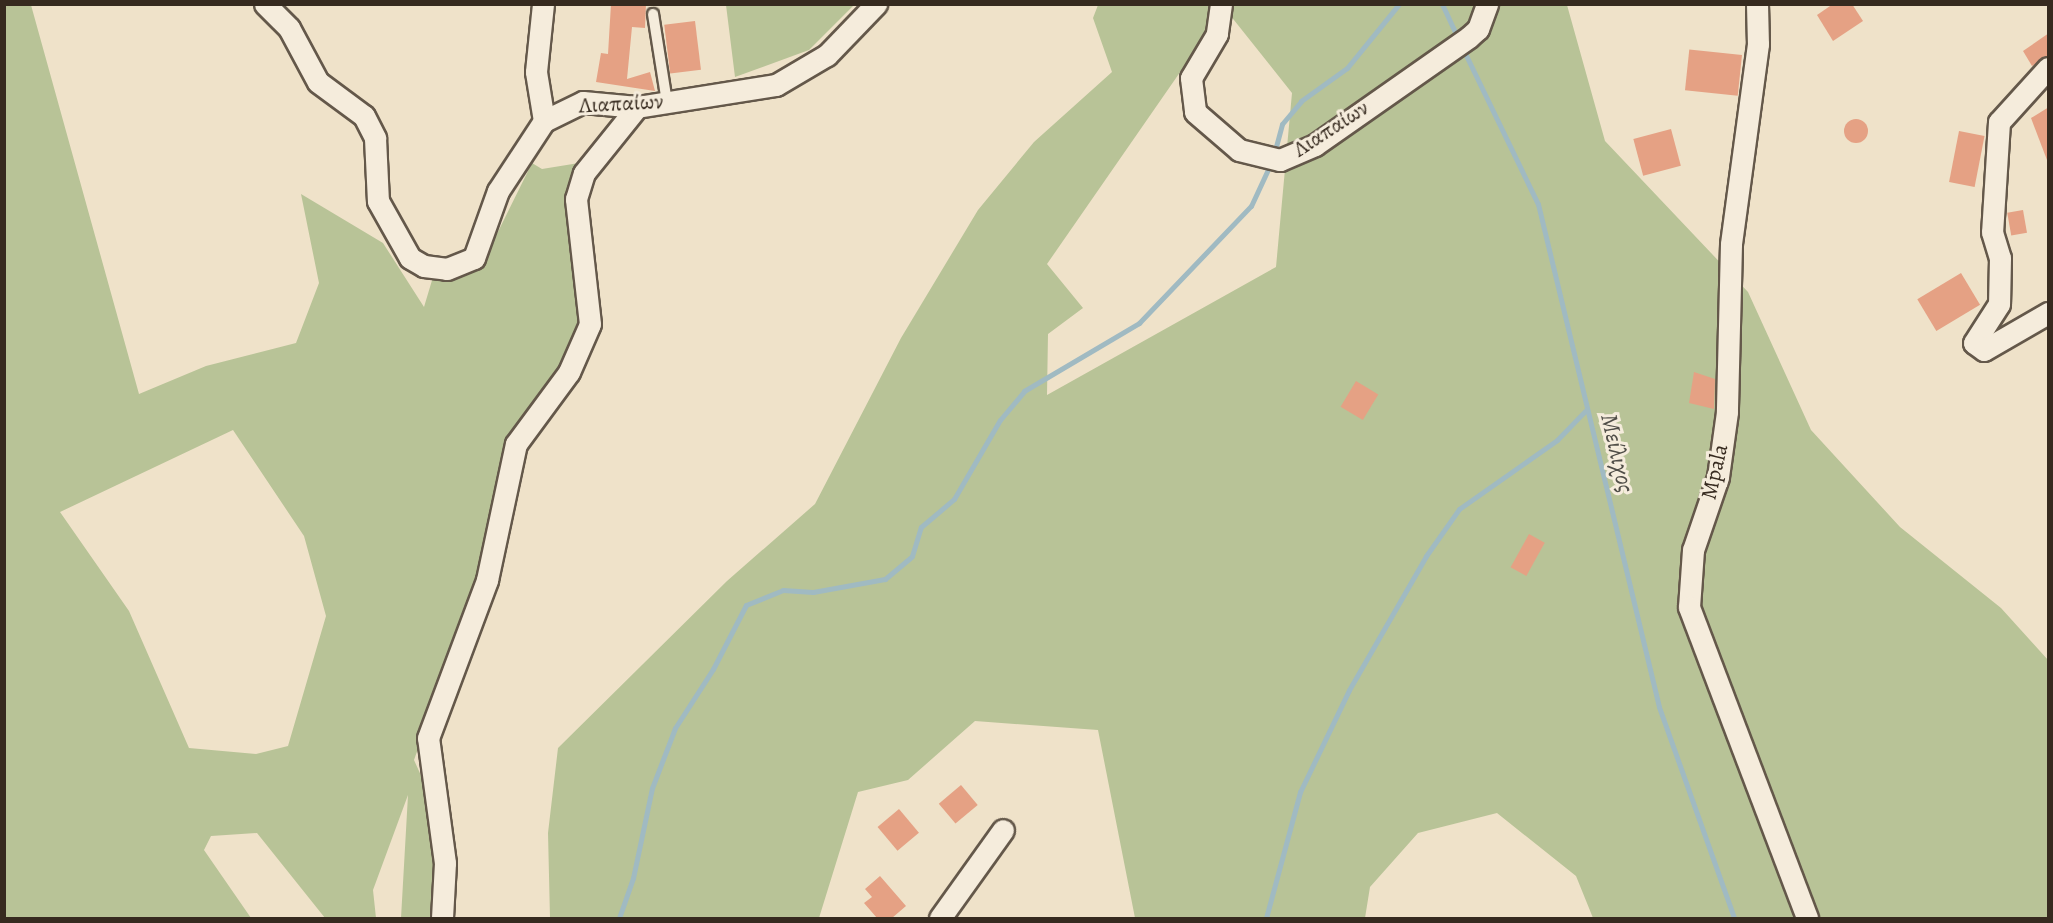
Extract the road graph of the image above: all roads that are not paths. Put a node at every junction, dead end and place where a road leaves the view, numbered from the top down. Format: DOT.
graph roads {
  1 [pos="265,4"];
  2 [pos="543,4"];
  3 [pos="876,4"];
  4 [pos="1221,4"];
  5 [pos="1486,4"];
  6 [pos="1757,4"];
  7 [pos="653,14"];
  8 [pos="2049,68"];
  9 [pos="667,102"];
  10 [pos="637,107"];
  11 [pos="544,121"];
  12 [pos="2049,313"];
  13 [pos="1003,830"];
  14 [pos="442,918"];
  15 [pos="940,918"];
  16 [pos="1807,918"];
  1 -- 11 [label="street"];
  2 -- 11 [label="street"];
  3 -- 9 [label="street, Λιαπαίων"];
  4 -- 5 [label="street, Λιαπαίων"];
  6 -- 16 [label="street, Mpala"];
  7 -- 9 [label="lane"];
  8 -- 12 [label="street"];
  9 -- 10 [label="street, Λιαπαίων"];
  10 -- 11 [label="street, Λιαπαίων"];
  10 -- 14 [label="street"];
  13 -- 15 [label="street"];
}
